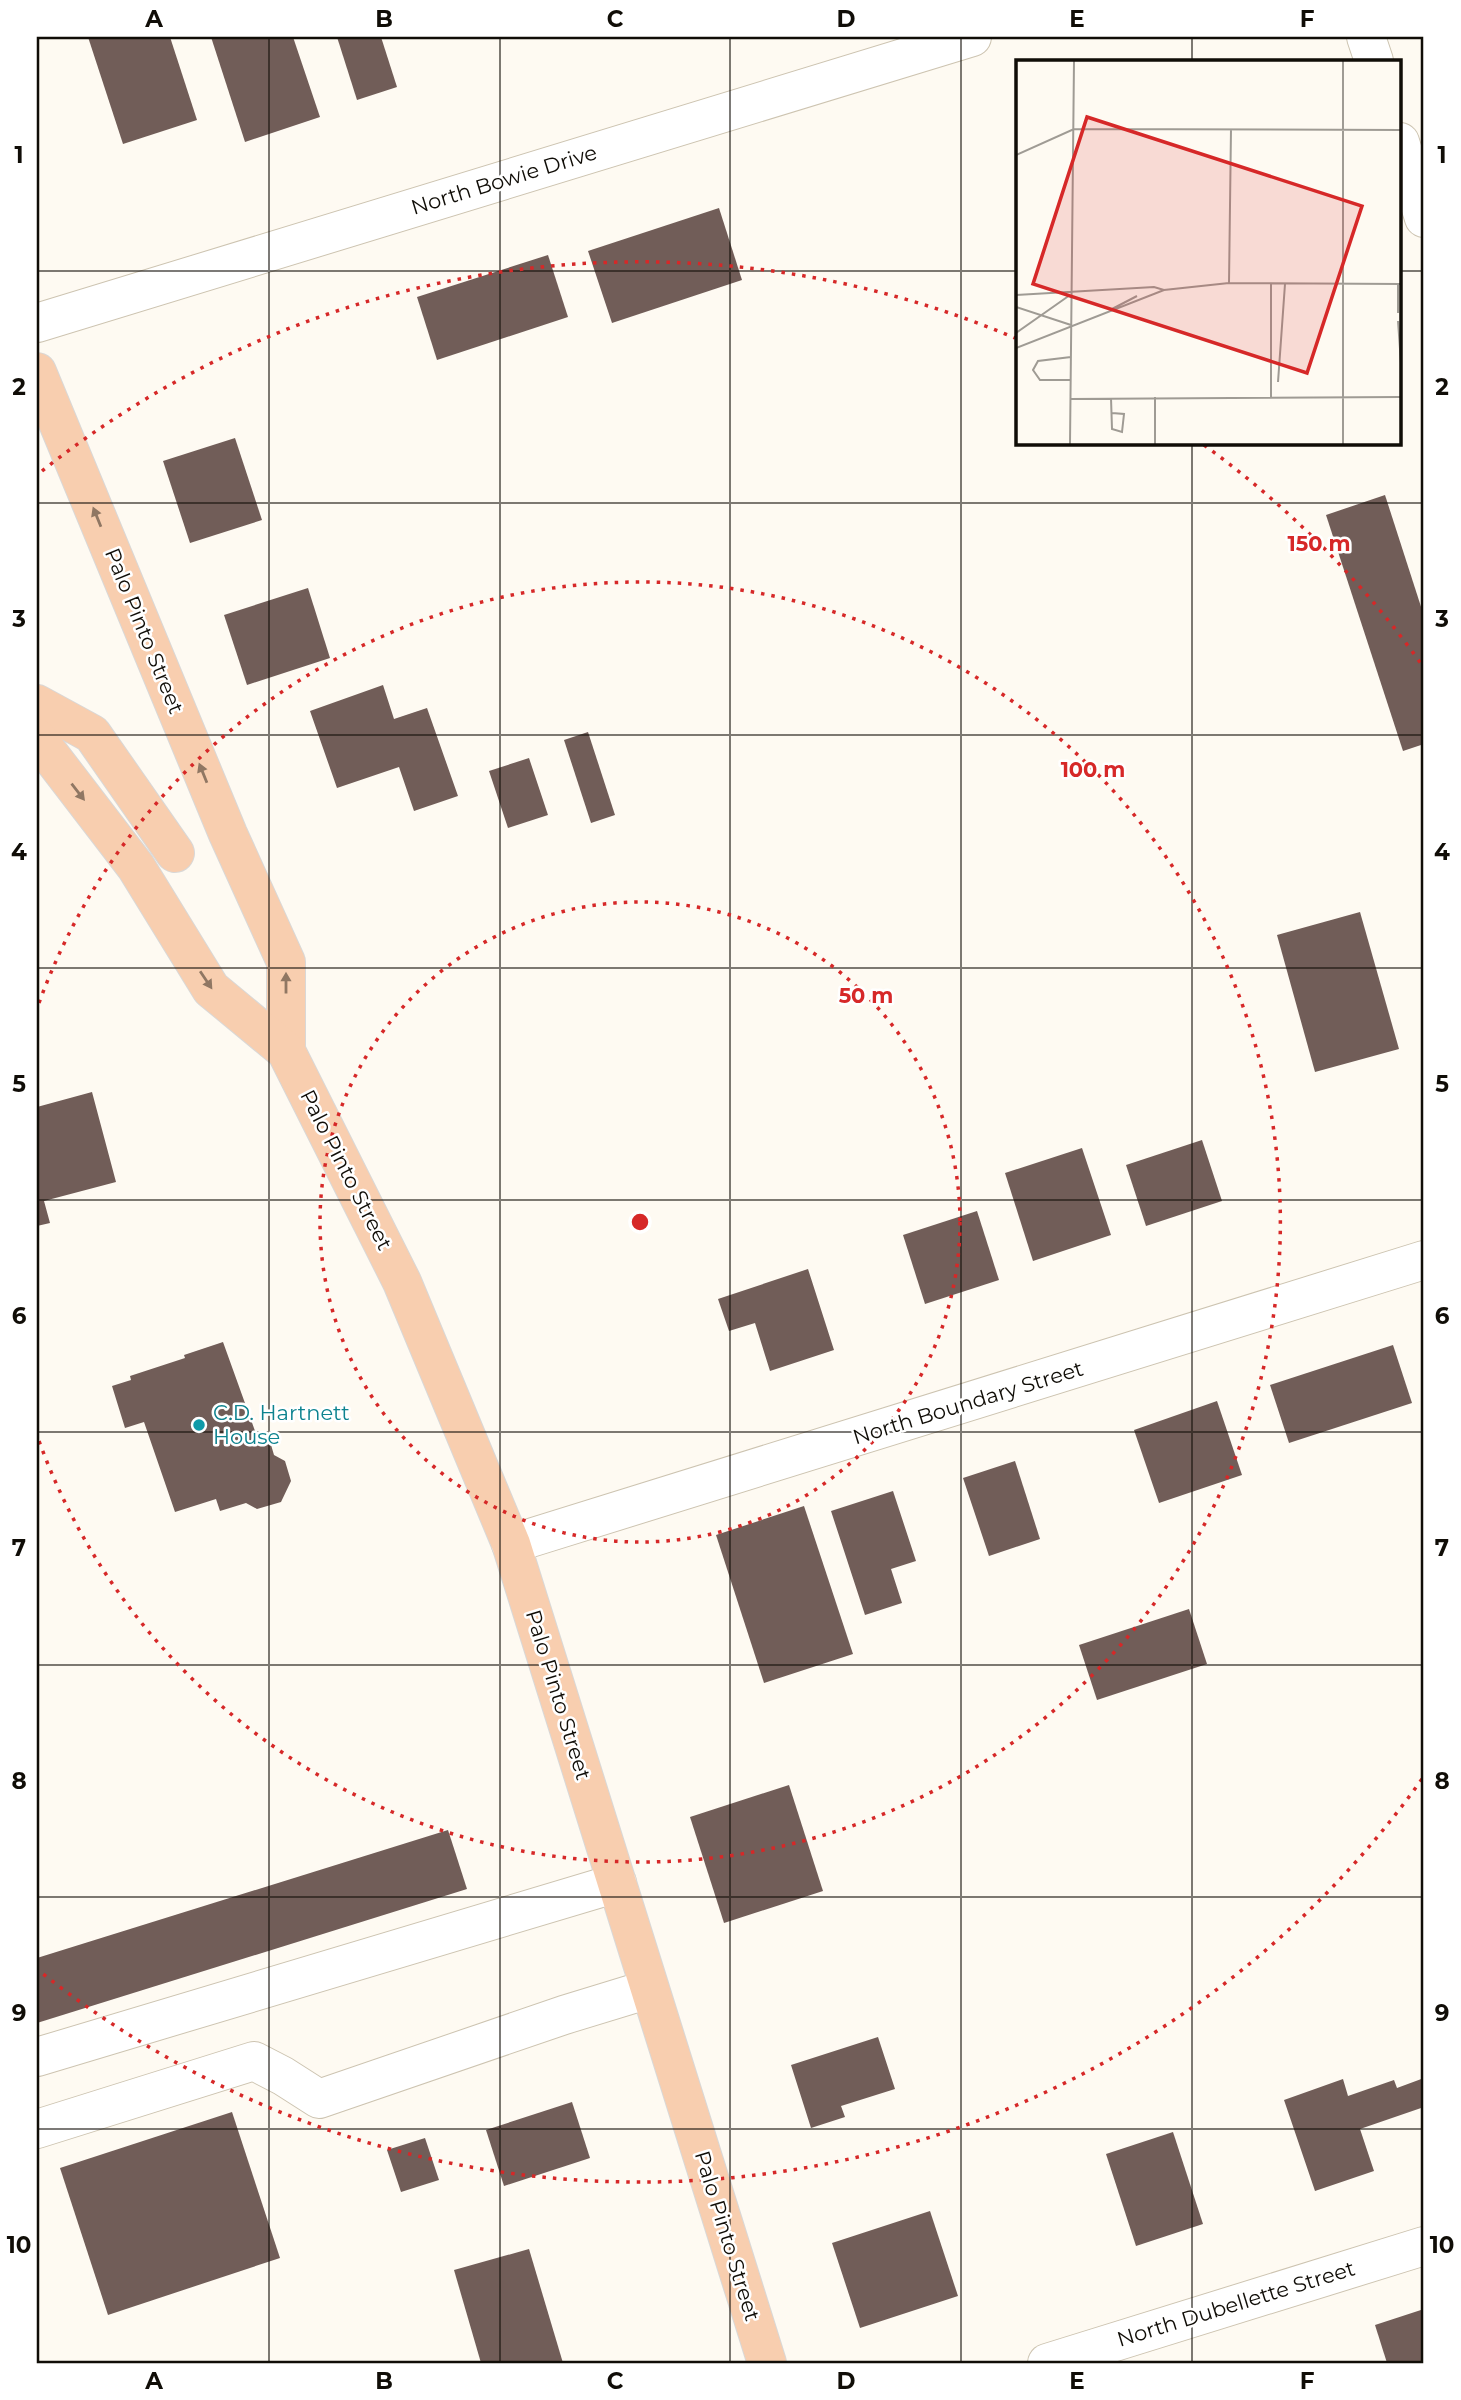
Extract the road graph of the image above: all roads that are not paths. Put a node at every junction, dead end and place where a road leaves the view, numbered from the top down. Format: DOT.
graph roads {
  1 [pos="972,37"];
  2 [pos="1366,37"];
  3 [pos="1374,60"];
  4 [pos="1402,148"];
  5 [pos="1424,218"];
  6 [pos="37,323"];
  7 [pos="37,372"];
  8 [pos="37,704"];
  9 [pos="37,738"];
  10 [pos="228,834"];
  11 [pos="175,853"];
  12 [pos="136,867"];
  13 [pos="286,1051"];
  14 [pos="1424,1261"];
  15 [pos="511,1544"];
  16 [pos="617,1883"];
  17 [pos="649,1989"];
  18 [pos="37,2057"];
  19 [pos="37,2129"];
  20 [pos="1424,2246"];
  21 [pos="767,2363"];
  22 [pos="1047,2363"];
  1 -- 6 [label="street, North Bowie Drive"];
  2 -- 3 [label="street"];
  4 -- 5 [label="street"];
  10 -- 7 [label="main road, Palo Pinto Street, one-way"];
  8 -- 11 [label="main road"];
  9 -- 12 [label="main road, Palo Pinto Street, one-way"];
  10 -- 11 [label="main road"];
  13 -- 10 [label="main road, Palo Pinto Street, one-way"];
  11 -- 12 [label="main road"];
  12 -- 13 [label="main road, Palo Pinto Street, one-way"];
  13 -- 15 [label="main road, Palo Pinto Street"];
  14 -- 15 [label="street, North Boundary Street"];
  15 -- 16 [label="main road, Palo Pinto Street"];
  16 -- 17 [label="main road, Palo Pinto Street"];
  16 -- 18 [label="street"];
  17 -- 19 [label="street"];
  17 -- 21 [label="main road, Palo Pinto Street"];
  20 -- 22 [label="street, North Dubellette Street"];
}
